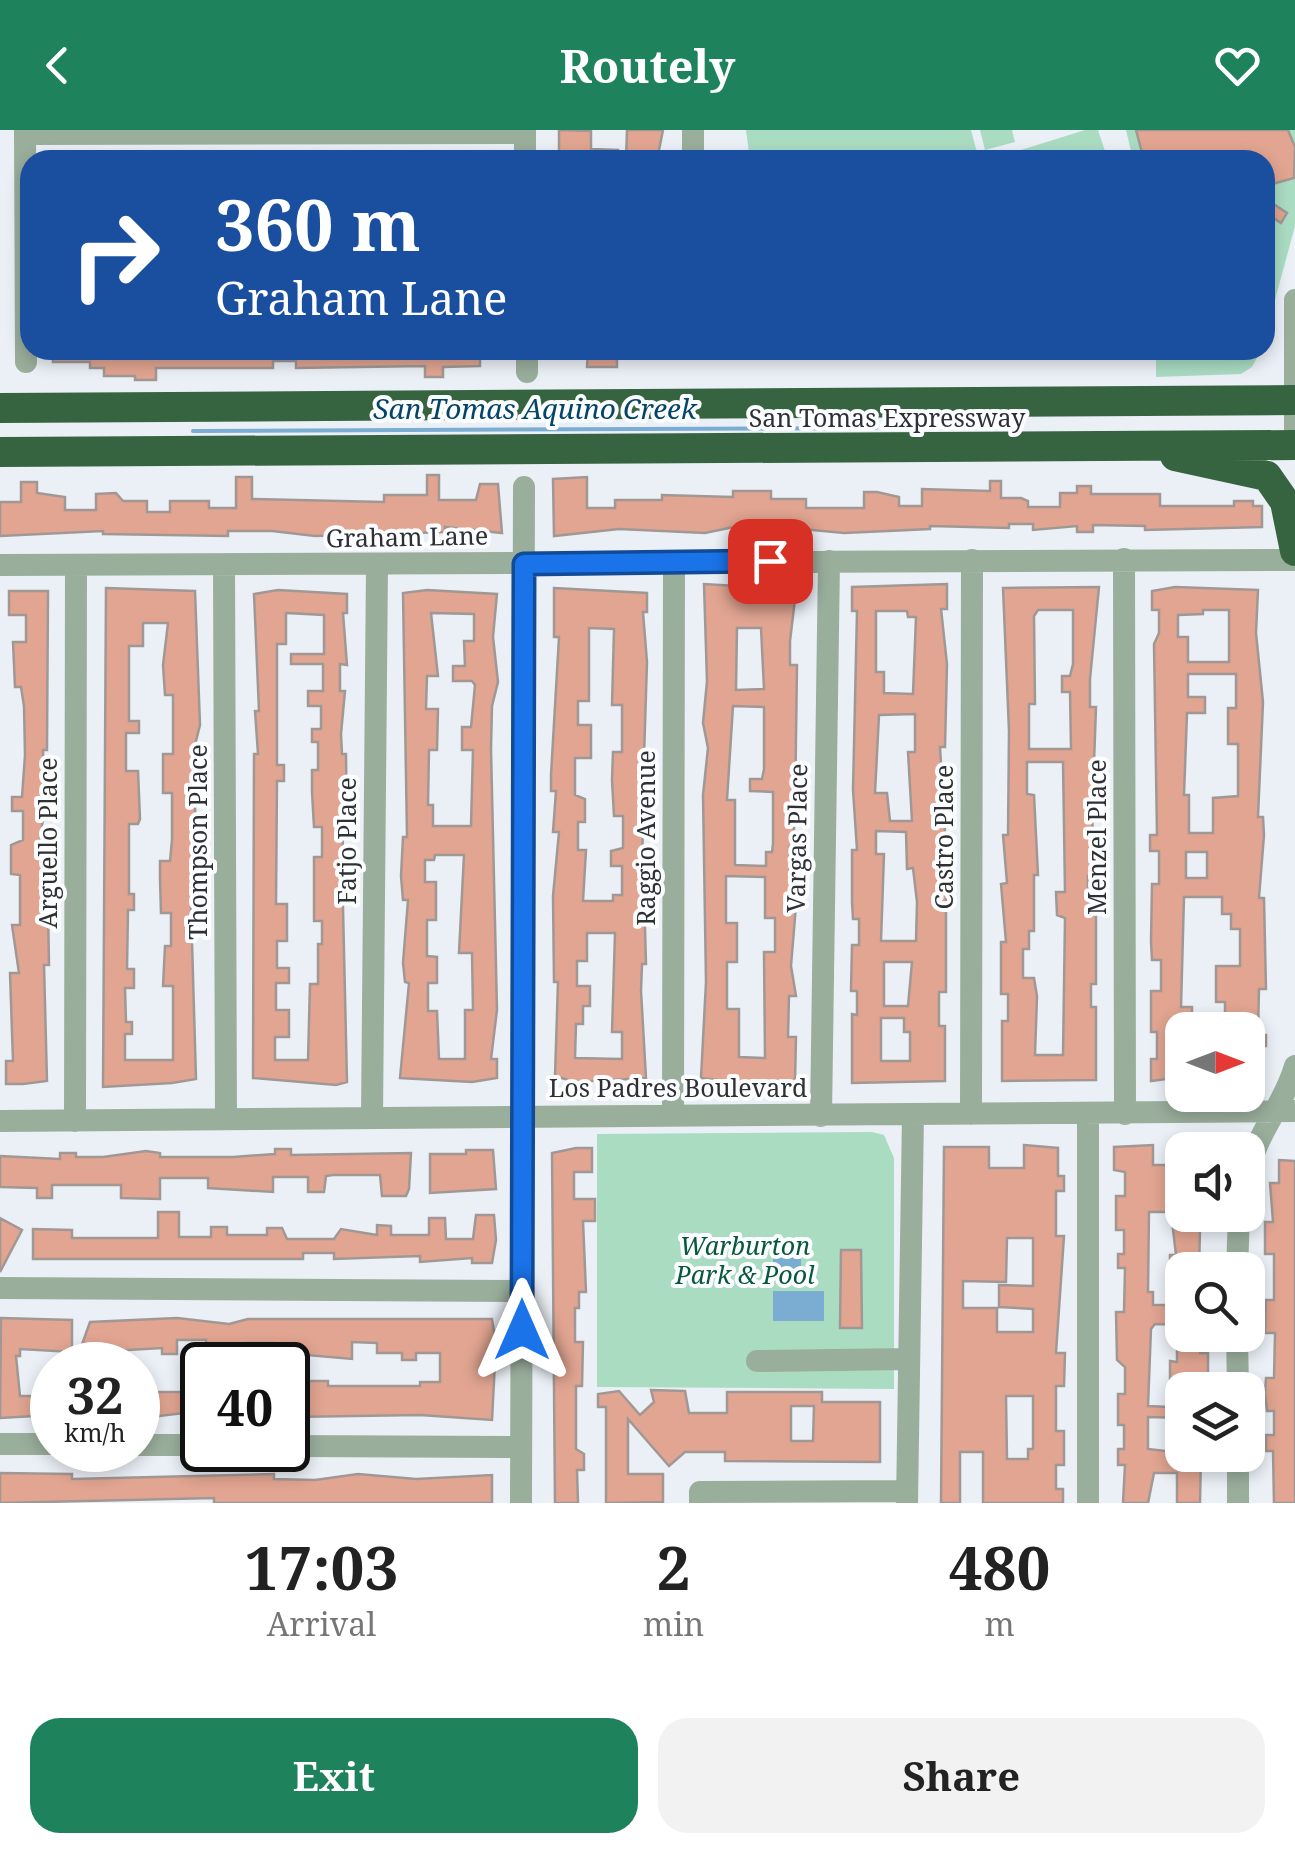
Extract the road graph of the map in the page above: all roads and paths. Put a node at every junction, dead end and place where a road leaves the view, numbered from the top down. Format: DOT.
graph roads {
  1 [pos="25,132"];
  2 [pos="525,132"];
  3 [pos="1295,300"];
  4 [pos="1294,400"];
  5 [pos="0,408"];
  6 [pos="1295,429"];
  7 [pos="1295,444"];
  8 [pos="1143,447"];
  9 [pos="0,452"];
  10 [pos="524,486"];
  11 [pos="1295,517"];
  12 [pos="1295,551"];
  13 [pos="972,560"];
  14 [pos="1124,560"];
  15 [pos="1295,560"];
  16 [pos="829,561"];
  17 [pos="674,562"];
  18 [pos="524,564"];
  19 [pos="0,565"];
  20 [pos="76,565"];
  21 [pos="224,565"];
  22 [pos="377,566"];
  23 [pos="1295,576"];
  24 [pos="1295,1066"];
  25 [pos="1284,1111"];
  26 [pos="914,1114"];
  27 [pos="970,1114"];
  28 [pos="1088,1114"];
  29 [pos="1126,1114"];
  30 [pos="674,1115"];
  31 [pos="372,1116"];
  32 [pos="522,1116"];
  33 [pos="821,1116"];
  34 [pos="226,1118"];
  35 [pos="0,1121"];
  36 [pos="75,1121"];
  37 [pos="1265,1133"];
  38 [pos="0,1288"];
  39 [pos="522,1291"];
  40 [pos="908,1359"];
  41 [pos="757,1361"];
  42 [pos="0,1444"];
  43 [pos="30,1444"];
  44 [pos="310,1446"];
  45 [pos="521,1447"];
  46 [pos="1238,1472"];
  47 [pos="907,1497"];
  48 [pos="700,1498"];
  49 [pos="521,1503"];
  50 [pos="1088,1503"];
  51 [pos="1238,1503"];
  1 -- 2 [label="street"];
  3 -- 4 [label="street"];
  4 -- 5 [label="highway, San Tomas Expressway"];
  4 -- 6 [label="street"];
  7 -- 8 [label="highway, San Tomas Expressway"];
  8 -- 9 [label="highway, San Tomas Expressway"];
  8 -- 12 [label="highway"];
  10 -- 18 [label="street"];
  11 -- 12 [label="street"];
  12 -- 15 [label="street"];
  13 -- 14 [label="street, Graham Lane"];
  13 -- 16 [label="street, Graham Lane"];
  13 -- 27 [label="street, Castro Place"];
  14 -- 15 [label="street, Graham Lane"];
  14 -- 29 [label="street, Menzel Place"];
  15 -- 23 [label="street"];
  16 -- 17 [label="street, Graham Lane"];
  16 -- 33 [label="street, Vargas Place"];
  17 -- 18 [label="street, Graham Lane"];
  17 -- 30 [label="street, Raggio Avenue"];
  18 -- 22 [label="street, Graham Lane"];
  18 -- 32 [label="street"];
  19 -- 20 [label="street, Graham Lane"];
  20 -- 21 [label="street, Graham Lane"];
  20 -- 36 [label="street, Arguello Place"];
  21 -- 22 [label="street, Graham Lane"];
  21 -- 34 [label="street, Thompson Place"];
  22 -- 31 [label="street, Fatjo Place"];
  24 -- 25 [label="street"];
  25 -- 29 [label="street, Los Padres Boulevard"];
  25 -- 37 [label="street"];
  26 -- 27 [label="street, Los Padres Boulevard"];
  26 -- 33 [label="street, Los Padres Boulevard"];
  26 -- 40 [label="street"];
  27 -- 28 [label="street, Los Padres Boulevard"];
  28 -- 29 [label="street, Los Padres Boulevard"];
  28 -- 50 [label="street"];
  30 -- 32 [label="street, Los Padres Boulevard"];
  30 -- 33 [label="street, Los Padres Boulevard"];
  31 -- 32 [label="street, Los Padres Boulevard"];
  31 -- 34 [label="street, Los Padres Boulevard"];
  32 -- 39 [label="street"];
  34 -- 36 [label="street, Los Padres Boulevard"];
  35 -- 36 [label="street, Los Padres Boulevard"];
  38 -- 39 [label="street"];
  39 -- 45 [label="street"];
  40 -- 41 [label="street"];
  40 -- 47 [label="street"];
  42 -- 43 [label="street"];
  44 -- 45 [label="street"];
  45 -- 49 [label="street"];
  46 -- 51 [label="street"];
  47 -- 48 [label="street"];
}
